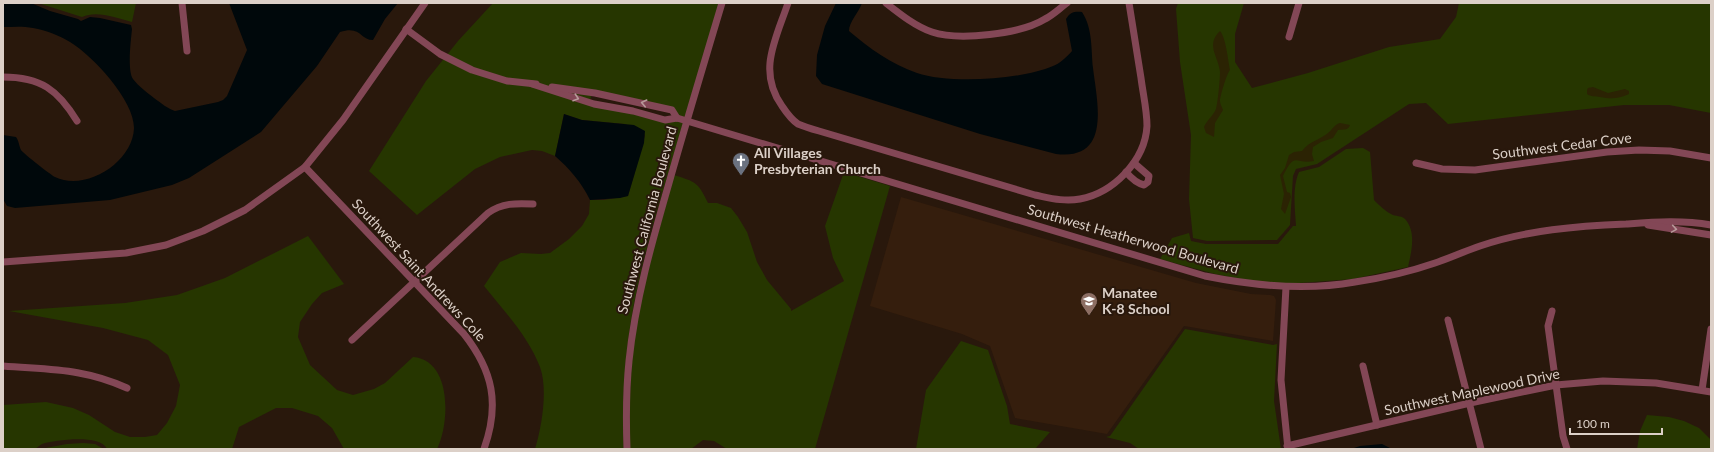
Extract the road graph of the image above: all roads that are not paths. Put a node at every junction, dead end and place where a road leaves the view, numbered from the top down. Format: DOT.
graph roads {
  1 [pos="182,3"];
  2 [pos="425,3"];
  3 [pos="722,3"];
  4 [pos="788,3"];
  5 [pos="886,3"];
  6 [pos="1067,3"];
  7 [pos="1129,3"];
  8 [pos="1298,3"];
  9 [pos="406,29"];
  10 [pos="1289,37"];
  11 [pos="187,51"];
  12 [pos="3,77"];
  13 [pos="532,84"];
  14 [pos="605,95"];
  15 [pos="603,106"];
  16 [pos="677,118"];
  17 [pos="687,121"];
  18 [pos="77,122"];
  19 [pos="1711,158"];
  20 [pos="1134,163"];
  21 [pos="1416,163"];
  22 [pos="305,167"];
  23 [pos="1126,172"];
  24 [pos="533,204"];
  25 [pos="1638,223"];
  26 [pos="1711,225"];
  27 [pos="1711,235"];
  28 [pos="3,262"];
  29 [pos="415,283"];
  30 [pos="1286,287"];
  31 [pos="1552,311"];
  32 [pos="1448,320"];
  33 [pos="1711,329"];
  34 [pos="352,340"];
  35 [pos="3,366"];
  36 [pos="1363,366"];
  37 [pos="1556,385"];
  38 [pos="127,388"];
  39 [pos="1702,390"];
  40 [pos="1711,392"];
  41 [pos="1470,403"];
  42 [pos="1377,426"];
  43 [pos="1287,448"];
  44 [pos="484,449"];
  45 [pos="627,449"];
  46 [pos="1481,449"];
  47 [pos="1567,449"];
  1 -- 11 [label="street"];
  2 -- 9 [label="street"];
  3 -- 17 [label="street, Southwest California Boulevard"];
  4 -- 23 [label="street"];
  5 -- 6 [label="street"];
  7 -- 20 [label="street"];
  8 -- 10 [label="street"];
  9 -- 13 [label="street, Southwest Heatherwood Boulevard"];
  9 -- 22 [label="street"];
  12 -- 18 [label="street"];
  13 -- 14 [label="street, Southwest Heatherwood Boulevard"];
  13 -- 15 [label="street, Southwest Heatherwood Boulevard, one-way"];
  14 -- 15 [label="street"];
  16 -- 14 [label="street, Southwest Heatherwood Boulevard, one-way"];
  15 -- 16 [label="street, Southwest Heatherwood Boulevard"];
  16 -- 17 [label="street, Southwest Heatherwood Boulevard"];
  17 -- 30 [label="street, Southwest Heatherwood Boulevard"];
  17 -- 45 [label="street, Southwest California Boulevard"];
  19 -- 21 [label="street, Southwest Cedar Cove"];
  20 -- 23 [label="street"];
  20 -- 23 [label="street"];
  22 -- 28 [label="street"];
  22 -- 29 [label="street, Southwest Saint Andrews Cole"];
  24 -- 29 [label="street"];
  25 -- 26 [label="street, Southwest Heatherwood Boulevard"];
  25 -- 27 [label="street, Southwest Heatherwood Boulevard, one-way"];
  25 -- 30 [label="street, Southwest Heatherwood Boulevard"];
  29 -- 34 [label="street"];
  29 -- 44 [label="street, Southwest Saint Andrews Cole"];
  30 -- 43 [label="street"];
  31 -- 37 [label="street"];
  32 -- 41 [label="street"];
  33 -- 39 [label="street"];
  35 -- 38 [label="street"];
  36 -- 42 [label="street"];
  37 -- 39 [label="street, Southwest Maplewood Drive"];
  37 -- 41 [label="street, Southwest Maplewood Drive"];
  37 -- 47 [label="street"];
  39 -- 40 [label="street, Southwest Maplewood Drive"];
  41 -- 42 [label="street, Southwest Maplewood Drive"];
  41 -- 46 [label="street"];
  42 -- 43 [label="street, Southwest Maplewood Drive"];
}
